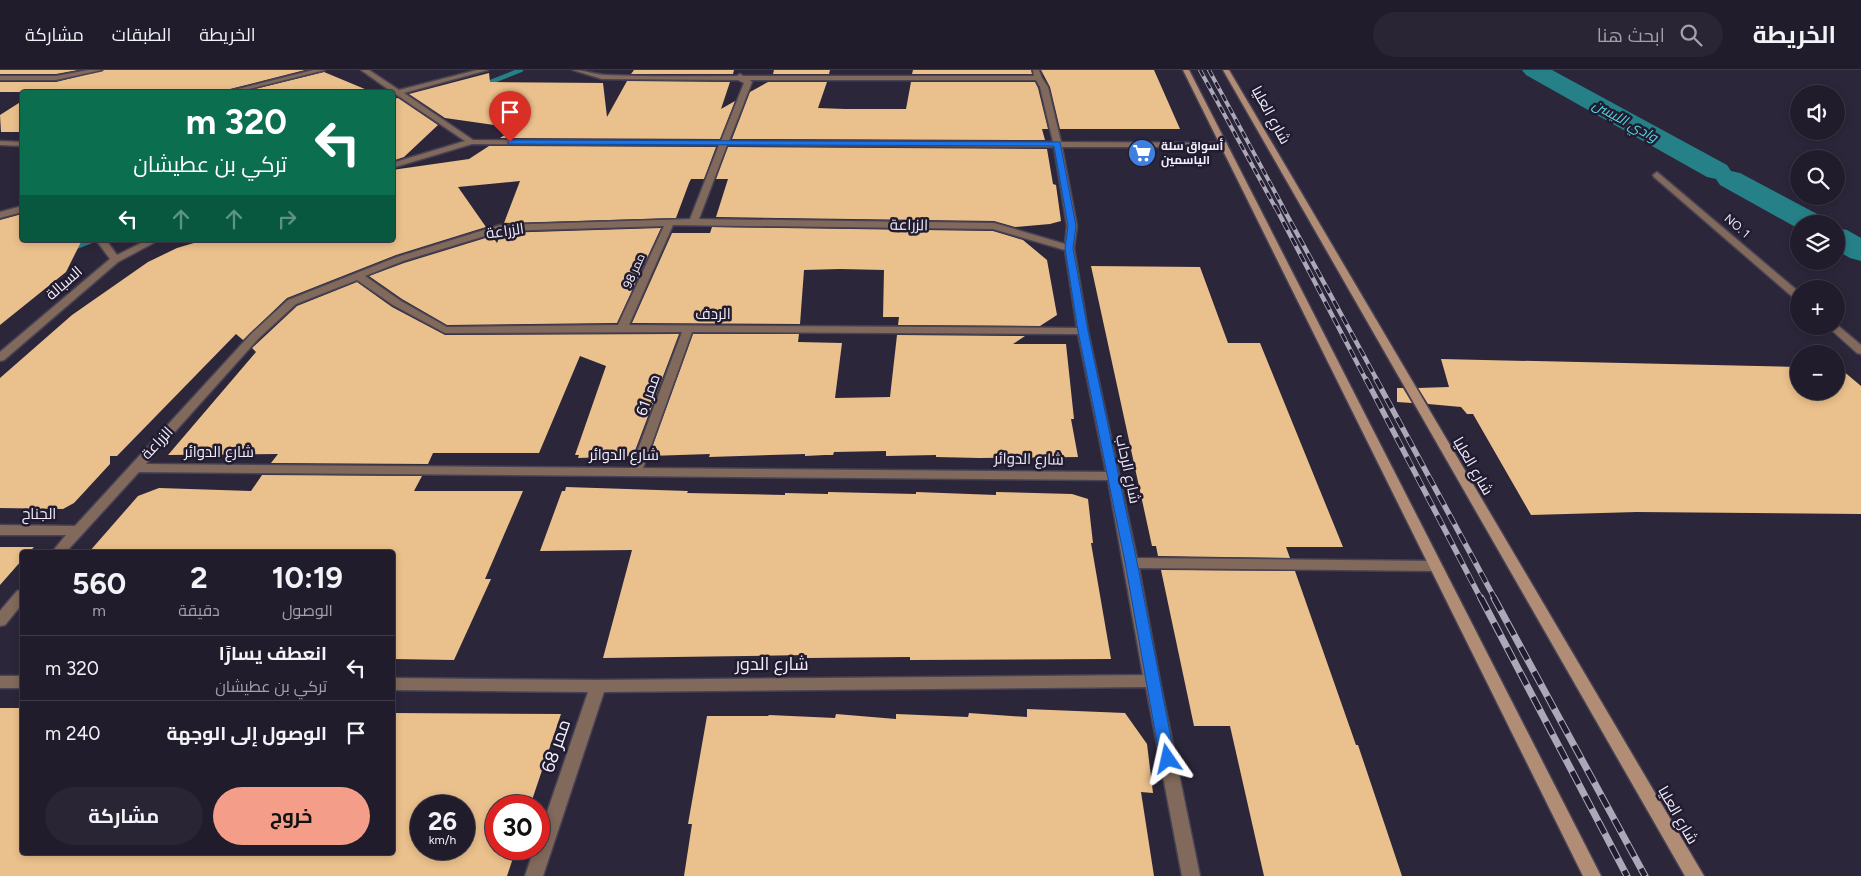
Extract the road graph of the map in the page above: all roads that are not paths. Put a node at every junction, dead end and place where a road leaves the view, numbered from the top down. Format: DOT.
graph roads {
  1 [pos="99,70"];
  2 [pos="322,70"];
  3 [pos="364,70"];
  4 [pos="485,70"];
  5 [pos="576,70"];
  6 [pos="1186,70"];
  7 [pos="1226,70"];
  8 [pos="741,74"];
  9 [pos="1037,74"];
  10 [pos="0,78"];
  11 [pos="238,90"];
  12 [pos="392,90"];
  13 [pos="396,93"];
  14 [pos="471,142"];
  15 [pos="0,143"];
  16 [pos="20,143"];
  17 [pos="725,143"];
  18 [pos="1057,143"];
  19 [pos="1224,145"];
  20 [pos="395,165"];
  21 [pos="1657,174"];
  22 [pos="20,210"];
  23 [pos="0,215"];
  24 [pos="694,222"];
  25 [pos="669,224"];
  26 [pos="102,242"];
  27 [pos="150,242"];
  28 [pos="1069,248"];
  29 [pos="115,260"];
  30 [pos="357,276"];
  31 [pos="1790,289"];
  32 [pos="622,328"];
  33 [pos="688,329"];
  34 [pos="1083,331"];
  35 [pos="1842,335"];
  36 [pos="1861,351"];
  37 [pos="0,358"];
  38 [pos="134,468"];
  39 [pos="636,471"];
  40 [pos="1113,476"];
  41 [pos="0,530"];
  42 [pos="77,531"];
  43 [pos="60,550"];
  44 [pos="1131,562"];
  45 [pos="1435,566"];
  46 [pos="20,597"];
  47 [pos="0,621"];
  48 [pos="1152,681"];
  49 [pos="0,682"];
  50 [pos="20,682"];
  51 [pos="395,684"];
  52 [pos="598,686"];
  53 [pos="534,876"];
  54 [pos="1191,876"];
  55 [pos="1592,876"];
  56 [pos="1695,876"];
  1 -- 10 [label="street"];
  2 -- 11 [label="street"];
  3 -- 12 [label="street"];
  4 -- 13 [label="street"];
  5 -- 8 [label="street"];
  6 -- 19 [label="main road"];
  7 -- 56 [label="main road, شارع العليا"];
  8 -- 9 [label="street"];
  8 -- 17 [label="street"];
  9 -- 18 [label="street, شارع الرحاب"];
  13 -- 14 [label="street"];
  14 -- 17 [label="street"];
  14 -- 20 [label="street"];
  15 -- 16 [label="street"];
  17 -- 18 [label="street"];
  17 -- 24 [label="street"];
  18 -- 19 [label="street"];
  18 -- 28 [label="street, شارع الرحاب"];
  19 -- 45 [label="main road"];
  21 -- 31 [label="street, NO. 1"];
  22 -- 23 [label="street"];
  24 -- 25 [label="street, الزراعة"];
  24 -- 28 [label="street, الزراعة"];
  25 -- 30 [label="street, الزراعة"];
  25 -- 32 [label="street, ممر 98"];
  26 -- 29 [label="street"];
  27 -- 29 [label="street, السبالة"];
  28 -- 34 [label="street, شارع الرحاب"];
  29 -- 37 [label="street, السبالة"];
  30 -- 32 [label="street, الردف"];
  30 -- 38 [label="street, الزراعة"];
  32 -- 33 [label="street, الردف"];
  33 -- 34 [label="street, الردف"];
  33 -- 39 [label="street, ممر 61"];
  34 -- 40 [label="street, شارع الرحاب"];
  35 -- 36 [label="street"];
  38 -- 39 [label="street, شارع الدوائر"];
  38 -- 42 [label="street, الزراعة"];
  39 -- 40 [label="street, شارع الدوائر"];
  40 -- 44 [label="street, شارع الرحاب"];
  41 -- 42 [label="street, الجناح"];
  42 -- 43 [label="street, الزراعة"];
  44 -- 45 [label="street"];
  44 -- 48 [label="street, شارع الرحاب"];
  45 -- 55 [label="main road"];
  46 -- 47 [label="street"];
  48 -- 52 [label="street, شارع الدور"];
  48 -- 54 [label="street, شارع الرحاب"];
  49 -- 50 [label="street"];
  51 -- 52 [label="street, شارع الدور"];
  52 -- 53 [label="street, ممر 68"];
}
